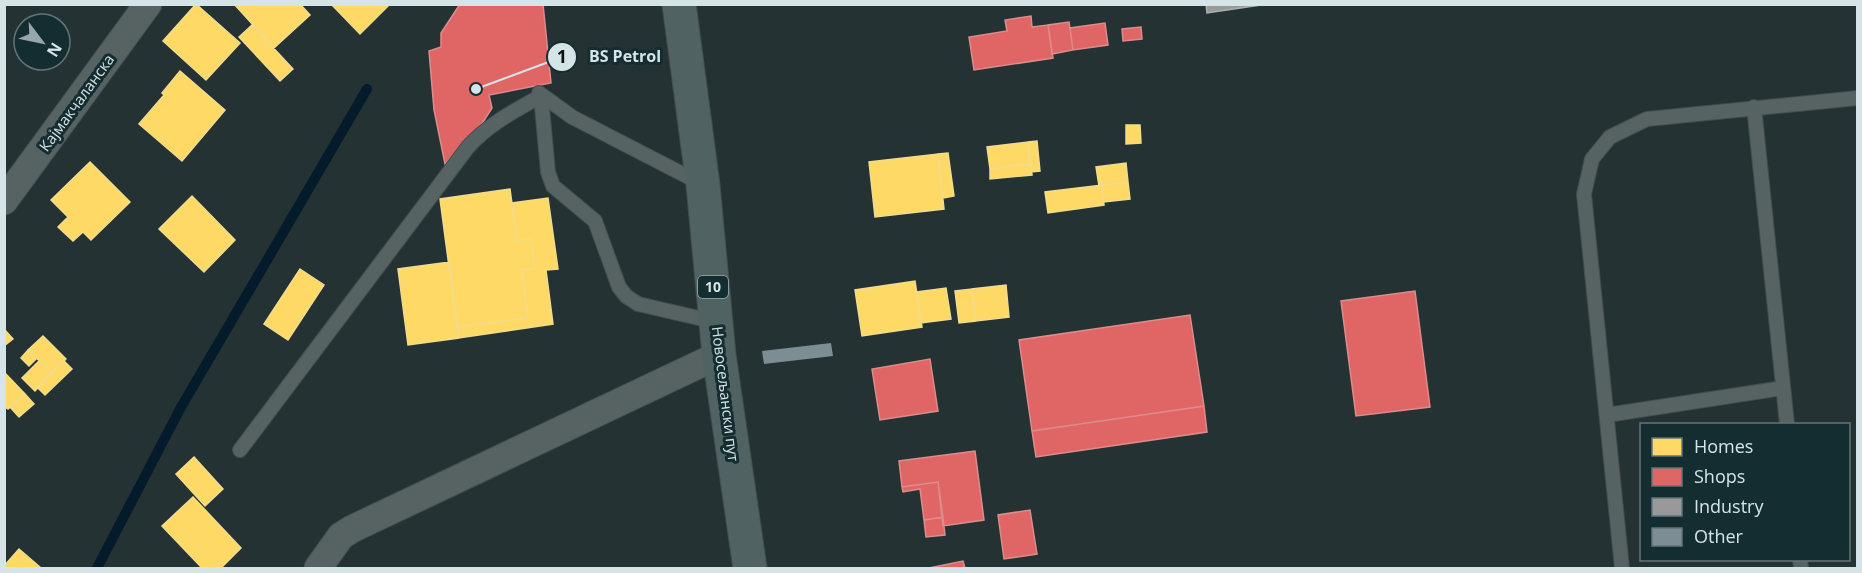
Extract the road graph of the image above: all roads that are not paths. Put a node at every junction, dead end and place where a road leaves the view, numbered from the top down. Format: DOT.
graph roads {
  1 [pos="148,4"];
  2 [pos="679,4"];
  3 [pos="539,92"];
  4 [pos="1857,98"];
  5 [pos="1754,107"];
  6 [pos="703,185"];
  7 [pos="4,201"];
  8 [pos="716,322"];
  9 [pos="719,355"];
  10 [pos="1783,388"];
  11 [pos="1607,415"];
  12 [pos="1786,423"];
  13 [pos="240,450"];
  14 [pos="318,568"];
  15 [pos="750,568"];
  16 [pos="1622,568"];
  1 -- 7 [label="street, Кајмакчаланска"];
  2 -- 6 [label="main road, Новосељански пут / 10"];
  3 -- 6 [label="lane"];
  3 -- 8 [label="lane"];
  3 -- 13 [label="lane"];
  4 -- 5 [label="lane"];
  5 -- 10 [label="lane"];
  5 -- 11 [label="lane"];
  6 -- 8 [label="main road, Новосељански пут / 10"];
  8 -- 9 [label="main road, Новосељански пут / 10"];
  9 -- 14 [label="street"];
  9 -- 15 [label="main road, Новосељански пут / 10"];
  10 -- 11 [label="lane"];
  10 -- 12 [label="lane"];
  11 -- 16 [label="lane"];
}
